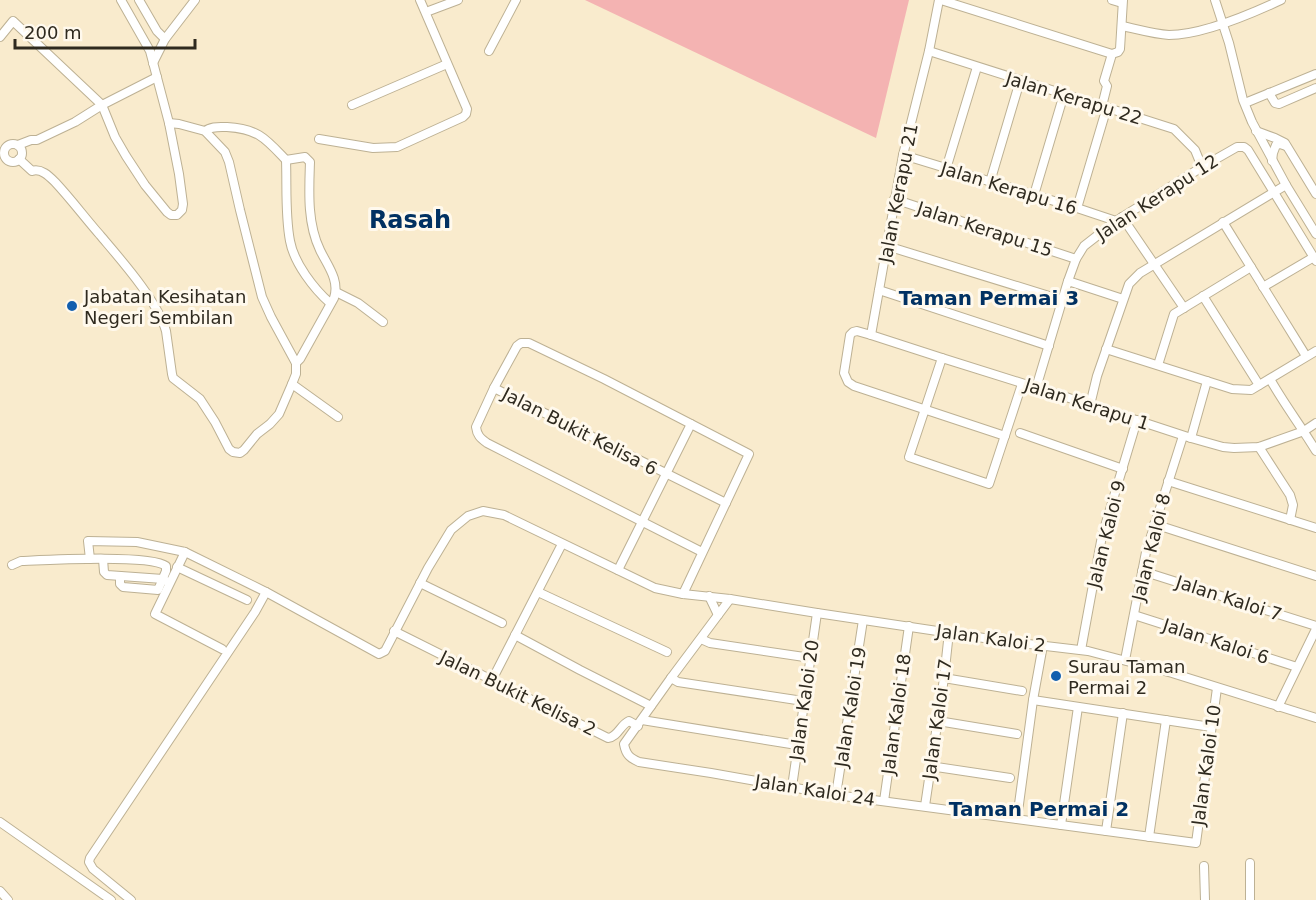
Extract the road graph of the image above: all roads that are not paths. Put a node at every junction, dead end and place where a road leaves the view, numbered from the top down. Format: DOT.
graph roads {
  1 [pos="121,0"];
  2 [pos="139,0"];
  3 [pos="195,0"];
  4 [pos="420,0"];
  5 [pos="458,0"];
  6 [pos="516,0"];
  7 [pos="940,0"];
  8 [pos="1112,0"];
  9 [pos="1215,0"];
  10 [pos="1281,0"];
  11 [pos="1123,2"];
  12 [pos="426,12"];
  13 [pos="1223,23"];
  14 [pos="1122,26"];
  15 [pos="0,37"];
  16 [pos="165,39"];
  17 [pos="489,51"];
  18 [pos="929,51"];
  19 [pos="1112,54"];
  20 [pos="153,63"];
  21 [pos="447,64"];
  22 [pos="976,67"];
  23 [pos="1315,76"];
  24 [pos="157,77"];
  25 [pos="1020,81"];
  26 [pos="1316,88"];
  27 [pos="1269,93"];
  28 [pos="1064,94"];
  29 [pos="1245,103"];
  30 [pos="102,105"];
  31 [pos="352,105"];
  32 [pos="1105,106"];
  33 [pos="169,123"];
  34 [pos="205,131"];
  35 [pos="1256,131"];
  36 [pos="319,139"];
  37 [pos="1287,146"];
  38 [pos="2,150"];
  39 [pos="20,152"];
  40 [pos="903,155"];
  41 [pos="286,160"];
  42 [pos="1272,161"];
  43 [pos="1202,167"];
  44 [pos="946,168"];
  45 [pos="990,182"];
  46 [pos="1286,185"];
  47 [pos="1275,192"];
  48 [pos="1316,194"];
  49 [pos="1034,195"];
  50 [pos="894,199"];
  51 [pos="1077,208"];
  52 [pos="1119,219"];
  53 [pos="1224,222"];
  54 [pos="1316,234"];
  55 [pos="886,246"];
  56 [pos="1076,259"];
  57 [pos="1315,259"];
  58 [pos="1155,266"];
  59 [pos="1251,267"];
  60 [pos="1068,280"];
  61 [pos="1263,287"];
  62 [pos="879,291"];
  63 [pos="336,292"];
  64 [pos="1203,296"];
  65 [pos="1123,298"];
  66 [pos="1062,300"];
  67 [pos="330,303"];
  68 [pos="1184,308"];
  69 [pos="383,322"];
  70 [pos="871,335"];
  71 [pos="1049,346"];
  72 [pos="1106,349"];
  73 [pos="1316,351"];
  74 [pos="1306,356"];
  75 [pos="942,358"];
  76 [pos="296,363"];
  77 [pos="1158,366"];
  78 [pos="1270,379"];
  79 [pos="1207,381"];
  80 [pos="292,384"];
  81 [pos="1022,384"];
  82 [pos="1259,385"];
  83 [pos="494,388"];
  84 [pos="1036,388"];
  85 [pos="1090,405"];
  86 [pos="925,409"];
  87 [pos="338,417"];
  88 [pos="1137,420"];
  89 [pos="1316,423"];
  90 [pos="691,424"];
  91 [pos="1304,431"];
  92 [pos="1020,433"];
  93 [pos="1005,436"];
  94 [pos="1187,437"];
  95 [pos="1259,447"];
  96 [pos="1316,451"];
  97 [pos="1123,469"];
  98 [pos="666,474"];
  99 [pos="1168,481"];
  100 [pos="726,503"];
  101 [pos="1290,520"];
  102 [pos="641,522"];
  103 [pos="1155,524"];
  104 [pos="1316,528"];
  105 [pos="562,544"];
  106 [pos="185,552"];
  107 [pos="702,552"];
  108 [pos="90,559"];
  109 [pos="104,559"];
  110 [pos="12,565"];
  111 [pos="177,567"];
  112 [pos="618,570"];
  113 [pos="1142,571"];
  114 [pos="1316,576"];
  115 [pos="166,581"];
  116 [pos="420,583"];
  117 [pos="538,591"];
  118 [pos="266,592"];
  119 [pos="683,594"];
  120 [pos="709,596"];
  121 [pos="730,599"];
  122 [pos="247,600"];
  123 [pos="817,613"];
  124 [pos="718,615"];
  125 [pos="1134,615"];
  126 [pos="863,620"];
  127 [pos="502,623"];
  128 [pos="909,626"];
  129 [pos="1316,628"];
  130 [pos="394,631"];
  131 [pos="949,632"];
  132 [pos="515,635"];
  133 [pos="701,639"];
  134 [pos="1043,645"];
  135 [pos="222,649"];
  136 [pos="1081,650"];
  137 [pos="667,652"];
  138 [pos="811,658"];
  139 [pos="1125,660"];
  140 [pos="1297,667"];
  141 [pos="671,678"];
  142 [pos="944,678"];
  143 [pos="492,680"];
  144 [pos="1217,688"];
  145 [pos="1022,691"];
  146 [pos="1034,700"];
  147 [pos="803,701"];
  148 [pos="651,706"];
  149 [pos="1077,706"];
  150 [pos="1278,707"];
  151 [pos="1123,713"];
  152 [pos="1316,718"];
  153 [pos="1166,720"];
  154 [pos="938,721"];
  155 [pos="640,723"];
  156 [pos="1211,727"];
  157 [pos="1017,734"];
  158 [pos="797,745"];
  159 [pos="930,766"];
  160 [pos="1010,778"];
  161 [pos="792,787"];
  162 [pos="836,795"];
  163 [pos="884,801"];
  164 [pos="925,807"];
  165 [pos="1017,819"];
  166 [pos="0,822"];
  167 [pos="1061,825"];
  168 [pos="1106,831"];
  169 [pos="1149,837"];
  170 [pos="1196,843"];
  171 [pos="1250,863"];
  172 [pos="1204,866"];
  173 [pos="0,891"];
  174 [pos="8,900"];
  175 [pos="111,900"];
  176 [pos="131,900"];
  177 [pos="1204,900"];
  178 [pos="1250,900"];
  1 -- 20 [label="street"];
  2 -- 16 [label="street"];
  3 -- 16 [label="street"];
  4 -- 12 [label="street"];
  5 -- 12 [label="street"];
  6 -- 17 [label="street"];
  7 -- 18 [label="street, Jalan Kerapu 21"];
  7 -- 19 [label="street"];
  8 -- 11 [label="street"];
  9 -- 13 [label="street"];
  10 -- 13 [label="street"];
  11 -- 14 [label="street"];
  12 -- 21 [label="street"];
  13 -- 14 [label="street"];
  13 -- 29 [label="street"];
  14 -- 19 [label="street"];
  15 -- 30 [label="street"];
  16 -- 20 [label="street"];
  18 -- 22 [label="street, Jalan Kerapu 22"];
  18 -- 40 [label="street, Jalan Kerapu 21"];
  19 -- 32 [label="street"];
  20 -- 24 [label="street"];
  21 -- 31 [label="street"];
  21 -- 36 [label="street"];
  22 -- 25 [label="street, Jalan Kerapu 22"];
  22 -- 44 [label="street"];
  23 -- 27 [label="street"];
  24 -- 30 [label="street"];
  24 -- 33 [label="street"];
  25 -- 28 [label="street, Jalan Kerapu 22"];
  25 -- 45 [label="street"];
  26 -- 27 [label="street"];
  27 -- 29 [label="street"];
  28 -- 32 [label="street, Jalan Kerapu 22"];
  28 -- 49 [label="street"];
  29 -- 35 [label="street"];
  30 -- 33 [label="street"];
  30 -- 39 [label="street"];
  32 -- 43 [label="street, Jalan Kerapu 22"];
  32 -- 51 [label="street"];
  33 -- 34 [label="street"];
  34 -- 41 [label="street"];
  34 -- 76 [label="street"];
  35 -- 37 [label="street"];
  35 -- 42 [label="street"];
  37 -- 42 [label="street"];
  37 -- 48 [label="street"];
  38 -- 39 [label="street"];
  38 -- 39 [label="street"];
  39 -- 80 [label="street"];
  40 -- 44 [label="street, Jalan Kerapu 16"];
  40 -- 50 [label="street, Jalan Kerapu 21"];
  41 -- 63 [label="street"];
  41 -- 67 [label="street"];
  42 -- 46 [label="street"];
  43 -- 47 [label="street, Jalan Kerapu 12"];
  43 -- 52 [label="street, Jalan Kerapu 12"];
  44 -- 45 [label="street, Jalan Kerapu 16"];
  45 -- 49 [label="street, Jalan Kerapu 16"];
  46 -- 47 [label="street"];
  46 -- 54 [label="street"];
  47 -- 53 [label="street"];
  47 -- 57 [label="street"];
  49 -- 51 [label="street, Jalan Kerapu 16"];
  50 -- 55 [label="street, Jalan Kerapu 21"];
  50 -- 56 [label="street, Jalan Kerapu 15"];
  51 -- 52 [label="street, Jalan Kerapu 16"];
  52 -- 56 [label="street, Jalan Kerapu 12"];
  52 -- 58 [label="street"];
  53 -- 58 [label="street"];
  53 -- 59 [label="street"];
  55 -- 62 [label="street, Jalan Kerapu 21"];
  55 -- 66 [label="street"];
  56 -- 60 [label="street, Jalan Kerapu 12"];
  57 -- 61 [label="street"];
  58 -- 65 [label="street"];
  58 -- 68 [label="street"];
  59 -- 61 [label="street"];
  59 -- 64 [label="street"];
  60 -- 65 [label="street"];
  60 -- 66 [label="street, Jalan Kerapu 12"];
  61 -- 74 [label="street"];
  62 -- 70 [label="street, Jalan Kerapu 21"];
  62 -- 71 [label="street"];
  63 -- 67 [label="street"];
  63 -- 69 [label="street"];
  64 -- 68 [label="street"];
  64 -- 82 [label="street"];
  65 -- 72 [label="street"];
  66 -- 71 [label="street, Jalan Kerapu 12"];
  67 -- 76 [label="street"];
  68 -- 77 [label="street"];
  70 -- 75 [label="street, Jalan Kerapu 1"];
  70 -- 86 [label="street, Jalan Kerapu 1"];
  71 -- 84 [label="street, Jalan Kerapu 12"];
  72 -- 77 [label="street"];
  72 -- 85 [label="street"];
  73 -- 74 [label="street"];
  74 -- 78 [label="street"];
  75 -- 81 [label="street, Jalan Kerapu 1"];
  75 -- 86 [label="street"];
  76 -- 80 [label="street"];
  77 -- 79 [label="street"];
  78 -- 82 [label="street"];
  78 -- 91 [label="street"];
  79 -- 82 [label="street"];
  79 -- 94 [label="street, Jalan Kaloi 8"];
  80 -- 87 [label="street"];
  81 -- 84 [label="street, Jalan Kerapu 1"];
  81 -- 93 [label="street"];
  83 -- 90 [label="street"];
  83 -- 98 [label="street, Jalan Bukit Kelisa 6"];
  83 -- 102 [label="street"];
  84 -- 85 [label="street, Jalan Kerapu 1"];
  85 -- 88 [label="street, Jalan Kerapu 1"];
  86 -- 93 [label="street"];
  86 -- 93 [label="street"];
  88 -- 94 [label="street, Jalan Kerapu 1"];
  88 -- 97 [label="street, Jalan Kaloi 9"];
  89 -- 91 [label="street, Jalan Kerapu 1"];
  90 -- 98 [label="street"];
  90 -- 100 [label="street"];
  91 -- 95 [label="street, Jalan Kerapu 1"];
  91 -- 96 [label="street"];
  92 -- 97 [label="street"];
  94 -- 95 [label="street, Jalan Kerapu 1"];
  94 -- 99 [label="street, Jalan Kaloi 8"];
  95 -- 101 [label="street"];
  97 -- 136 [label="street, Jalan Kaloi 9"];
  98 -- 100 [label="street, Jalan Bukit Kelisa 6"];
  98 -- 102 [label="street"];
  99 -- 101 [label="street"];
  99 -- 103 [label="street, Jalan Kaloi 8"];
  100 -- 107 [label="street"];
  101 -- 104 [label="street"];
  102 -- 107 [label="street"];
  102 -- 112 [label="street"];
  103 -- 113 [label="street, Jalan Kaloi 8"];
  103 -- 114 [label="street"];
  105 -- 112 [label="street, Jalan Kaloi 2"];
  105 -- 116 [label="street, Jalan Kaloi 2"];
  105 -- 117 [label="street"];
  106 -- 108 [label="street"];
  106 -- 111 [label="street"];
  106 -- 118 [label="street"];
  107 -- 119 [label="street"];
  108 -- 109 [label="street"];
  108 -- 110 [label="street"];
  109 -- 115 [label="street"];
  109 -- 115 [label="street"];
  111 -- 115 [label="street"];
  111 -- 122 [label="street"];
  112 -- 119 [label="street, Jalan Kaloi 2"];
  113 -- 125 [label="street, Jalan Kaloi 8"];
  113 -- 129 [label="street, Jalan Kaloi 7"];
  115 -- 135 [label="street"];
  116 -- 127 [label="street"];
  116 -- 130 [label="street"];
  117 -- 132 [label="street"];
  117 -- 137 [label="street"];
  118 -- 130 [label="street"];
  118 -- 176 [label="street"];
  119 -- 120 [label="street, Jalan Kaloi 2"];
  120 -- 121 [label="street, Jalan Kaloi 2"];
  120 -- 124 [label="street"];
  121 -- 123 [label="street, Jalan Kaloi 2"];
  121 -- 124 [label="street, Jalan Kaloi 24"];
  123 -- 126 [label="street, Jalan Kaloi 2"];
  123 -- 138 [label="street, Jalan Kaloi 20"];
  124 -- 133 [label="street, Jalan Kaloi 24"];
  125 -- 139 [label="street, Jalan Kaloi 8"];
  125 -- 140 [label="street, Jalan Kaloi 6"];
  126 -- 128 [label="street, Jalan Kaloi 2"];
  126 -- 162 [label="street, Jalan Kaloi 19"];
  128 -- 131 [label="street, Jalan Kaloi 2"];
  128 -- 163 [label="street, Jalan Kaloi 18"];
  129 -- 140 [label="street"];
  130 -- 143 [label="street, Jalan Bukit Kelisa 2"];
  131 -- 134 [label="street, Jalan Kaloi 2"];
  131 -- 142 [label="street, Jalan Kaloi 17"];
  132 -- 143 [label="street"];
  132 -- 148 [label="street"];
  133 -- 138 [label="street"];
  133 -- 141 [label="street, Jalan Kaloi 24"];
  134 -- 136 [label="street, Jalan Kaloi 2"];
  134 -- 146 [label="street"];
  136 -- 139 [label="street, Jalan Kaloi 2"];
  138 -- 147 [label="street, Jalan Kaloi 20"];
  139 -- 144 [label="street, Jalan Kaloi 2"];
  140 -- 150 [label="street"];
  141 -- 147 [label="street"];
  141 -- 148 [label="street, Jalan Kaloi 24"];
  142 -- 145 [label="street"];
  142 -- 154 [label="street, Jalan Kaloi 17"];
  143 -- 155 [label="street, Jalan Bukit Kelisa 2"];
  144 -- 150 [label="street, Jalan Kaloi 2"];
  144 -- 156 [label="street, Jalan Kaloi 10"];
  146 -- 149 [label="street"];
  146 -- 165 [label="street"];
  147 -- 158 [label="street, Jalan Kaloi 20"];
  148 -- 155 [label="street, Jalan Kaloi 24"];
  149 -- 151 [label="street"];
  149 -- 167 [label="street"];
  150 -- 152 [label="street, Jalan Kaloi 2"];
  151 -- 153 [label="street"];
  151 -- 168 [label="street"];
  153 -- 156 [label="street"];
  153 -- 169 [label="street"];
  154 -- 157 [label="street"];
  154 -- 159 [label="street, Jalan Kaloi 17"];
  155 -- 158 [label="street"];
  155 -- 161 [label="street, Jalan Kaloi 24"];
  156 -- 170 [label="street, Jalan Kaloi 10"];
  158 -- 161 [label="street, Jalan Kaloi 20"];
  159 -- 160 [label="street"];
  159 -- 164 [label="street, Jalan Kaloi 17"];
  161 -- 162 [label="street, Jalan Kaloi 24"];
  162 -- 163 [label="street, Jalan Kaloi 24"];
  163 -- 164 [label="street, Jalan Kaloi 24"];
  164 -- 165 [label="street, Jalan Kaloi 24"];
  165 -- 167 [label="street, Jalan Kaloi 24"];
  166 -- 175 [label="street"];
  167 -- 168 [label="street, Jalan Kaloi 24"];
  168 -- 169 [label="street, Jalan Kaloi 24"];
  169 -- 170 [label="street, Jalan Kaloi 24"];
  171 -- 178 [label="street"];
  172 -- 177 [label="street"];
  173 -- 174 [label="street"];
}
